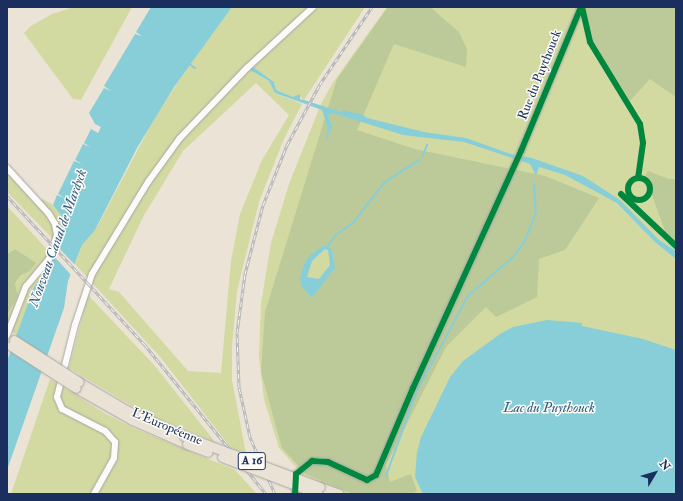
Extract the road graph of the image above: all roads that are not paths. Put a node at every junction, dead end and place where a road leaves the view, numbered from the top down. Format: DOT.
graph roads {
  1 [pos="313,7"];
  2 [pos="581,7"];
  3 [pos="7,168"];
  4 [pos="7,335"];
  5 [pos="7,343"];
  6 [pos="77,385"];
  7 [pos="319,491"];
  8 [pos="94,494"];
  9 [pos="294,494"];
  10 [pos="339,494"];
  1 -- 8 [label="street"];
  2 -- 9 [label="street, Rue du Puythouck"];
  3 -- 4 [label="street"];
  4 -- 6 [label="highway, L'Européenne / A 16, bridge"];
  5 -- 6 [label="highway, L'Européenne / A 16, bridge"];
  6 -- 7 [label="highway, L'Européenne / A 16, bridge"];
  7 -- 10 [label="highway, L'Européenne / A 16"];
}
